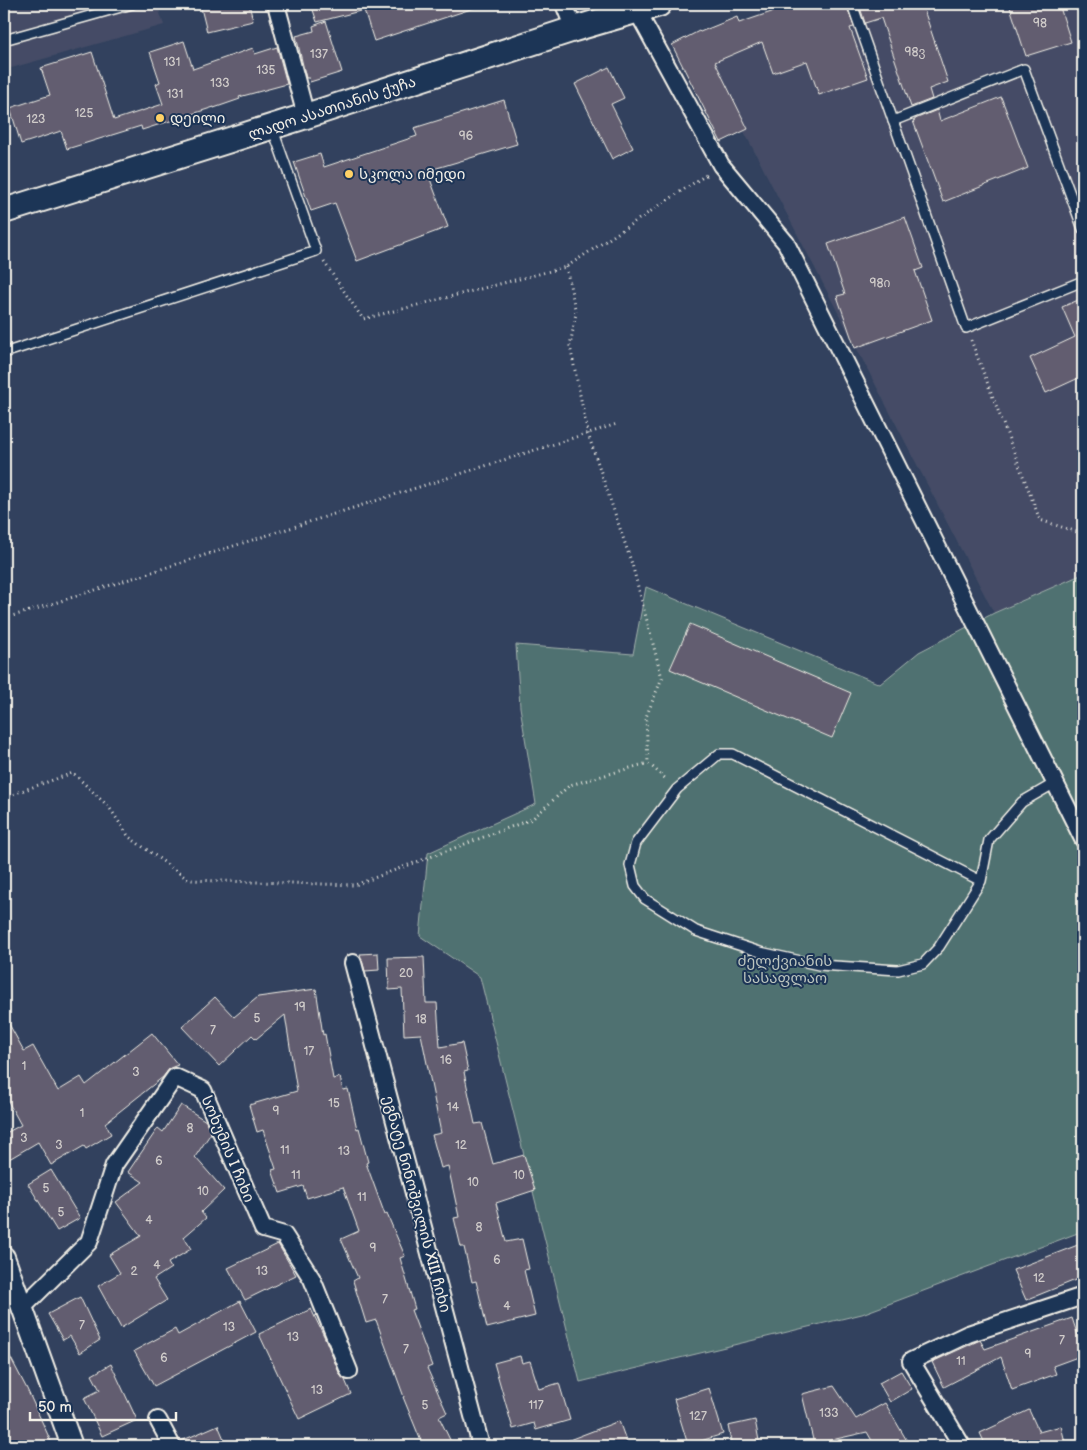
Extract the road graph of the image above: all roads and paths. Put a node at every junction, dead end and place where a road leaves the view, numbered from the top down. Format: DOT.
graph roads {
  1 [pos="132,4"];
  2 [pos="276,4"];
  3 [pos="564,4"];
  4 [pos="660,4"];
  5 [pos="852,4"];
  6 [pos="637,11"];
  7 [pos="574,29"];
  8 [pos="4,40"];
  9 [pos="306,116"];
  10 [pos="894,120"];
  11 [pos="272,127"];
  12 [pos="721,165"];
  13 [pos="4,211"];
  14 [pos="1083,229"];
  15 [pos="316,251"];
  16 [pos="566,267"];
  17 [pos="1083,281"];
  18 [pos="966,328"];
  19 [pos="4,354"];
  20 [pos="617,424"];
  21 [pos="588,434"];
  22 [pos="1083,534"];
  23 [pos="4,618"];
  24 [pos="648,763"];
  25 [pos="1055,783"];
  26 [pos="676,789"];
  27 [pos="4,797"];
  28 [pos="1083,839"];
  29 [pos="981,881"];
  30 [pos="352,963"];
  31 [pos="4,1257"];
  32 [pos="1083,1296"];
  33 [pos="21,1309"];
  34 [pos="349,1371"];
  35 [pos="158,1420"];
  36 [pos="72,1446"];
  37 [pos="172,1446"];
  38 [pos="481,1446"];
  39 [pos="962,1446"];
  1 -- 8 [label="lane"];
  2 -- 9 [label="street"];
  3 -- 7 [label="street"];
  4 -- 6 [label="main road, ლადო ასათიანის ქუჩა"];
  5 -- 10 [label="lane"];
  6 -- 7 [label="main road, ლადო ასათიანის ქუჩა"];
  6 -- 12 [label="street"];
  7 -- 9 [label="main road, ლადო ასათიანის ქუჩა"];
  9 -- 11 [label="main road, ლადო ასათიანის ქუჩა"];
  10 -- 14 [label="lane"];
  10 -- 18 [label="lane"];
  11 -- 13 [label="main road, ლადო ასათიანის ქუჩა"];
  11 -- 15 [label="lane"];
  12 -- 16 [label="path"];
  12 -- 25 [label="street"];
  15 -- 16 [label="path"];
  15 -- 19 [label="lane"];
  16 -- 21 [label="path"];
  17 -- 18 [label="lane"];
  18 -- 22 [label="path"];
  20 -- 21 [label="path"];
  21 -- 23 [label="path"];
  21 -- 24 [label="path"];
  24 -- 26 [label="path"];
  24 -- 27 [label="path"];
  25 -- 28 [label="street"];
  25 -- 29 [label="lane"];
  26 -- 29 [label="lane"];
  26 -- 29 [label="lane"];
  30 -- 38 [label="street, ეგნატე ნინოშვილის XIII ჩიხი"];
  31 -- 33 [label="street"];
  32 -- 39 [label="street"];
  33 -- 34 [label="street, სოხუმის I ჩიხი"];
  33 -- 36 [label="street"];
  35 -- 37 [label="street"];
}
